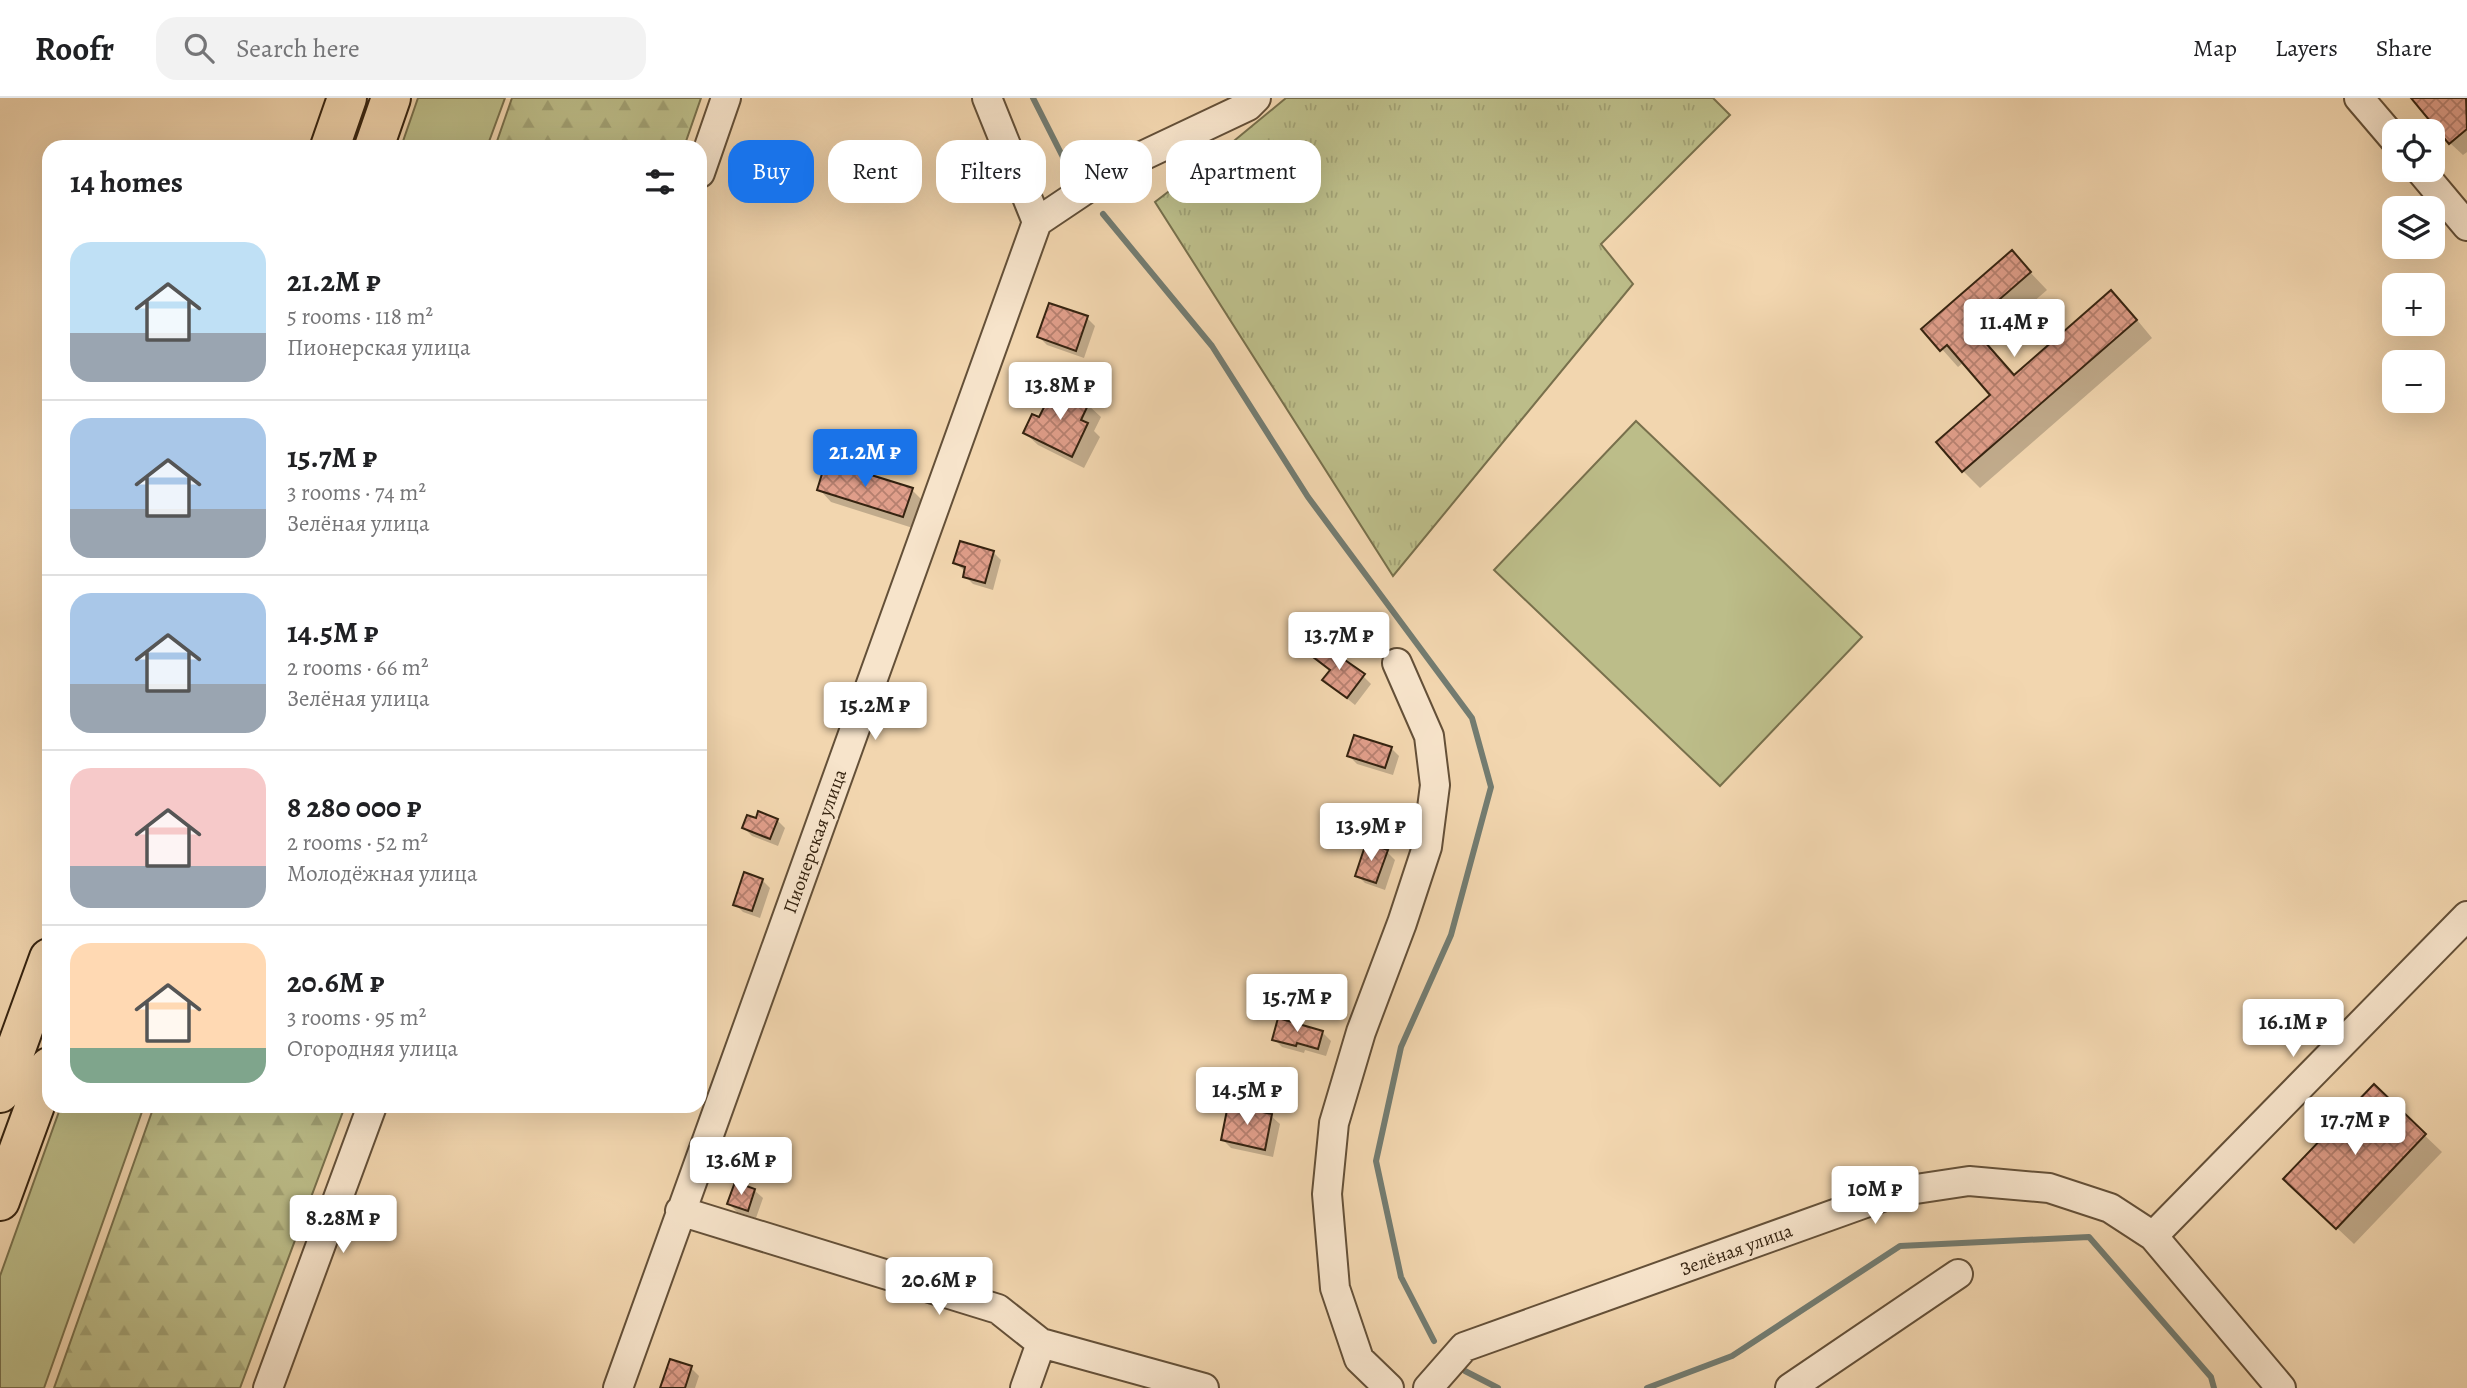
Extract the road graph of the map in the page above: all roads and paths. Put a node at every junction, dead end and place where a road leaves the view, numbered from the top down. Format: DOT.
graph roads {
  1 [pos="347,98"];
  2 [pos="391,98"];
  3 [pos="726,98"];
  4 [pos="987,98"];
  5 [pos="1256,98"];
  6 [pos="2359,98"];
  7 [pos="2382,125"];
  8 [pos="332,140"];
  9 [pos="376,140"];
  10 [pos="707,153"];
  11 [pos="2430,182"];
  12 [pos="1037,222"];
  13 [pos="2467,226"];
  14 [pos="1397,663"];
  15 [pos="2467,916"];
  16 [pos="42,977"];
  17 [pos="42,1086"];
  18 [pos="0,1093"];
  19 [pos="369,1113"];
  20 [pos="0,1201"];
  21 [pos="680,1211"];
  22 [pos="2153,1236"];
  23 [pos="1958,1274"];
  24 [pos="1041,1343"];
  25 [pos="268,1388"];
  26 [pos="618,1388"];
  27 [pos="1025,1388"];
  28 [pos="1204,1388"];
  29 [pos="1389,1388"];
  30 [pos="1428,1388"];
  31 [pos="1790,1388"];
  32 [pos="2281,1388"];
  1 -- 8 [label="highway"];
  2 -- 9 [label="highway"];
  3 -- 10 [label="street"];
  4 -- 12 [label="street"];
  5 -- 12 [label="street"];
  6 -- 7 [label="street"];
  11 -- 13 [label="street"];
  12 -- 21 [label="street, Пионерская улица"];
  14 -- 29 [label="street"];
  15 -- 22 [label="street"];
  16 -- 18 [label="highway"];
  17 -- 20 [label="highway"];
  19 -- 25 [label="street"];
  21 -- 24 [label="street"];
  21 -- 26 [label="street, Пионерская улица"];
  22 -- 30 [label="street, Зелёная улица"];
  22 -- 32 [label="street, Зелёная улица"];
  23 -- 31 [label="street"];
  24 -- 27 [label="street"];
  24 -- 28 [label="street"];
}
